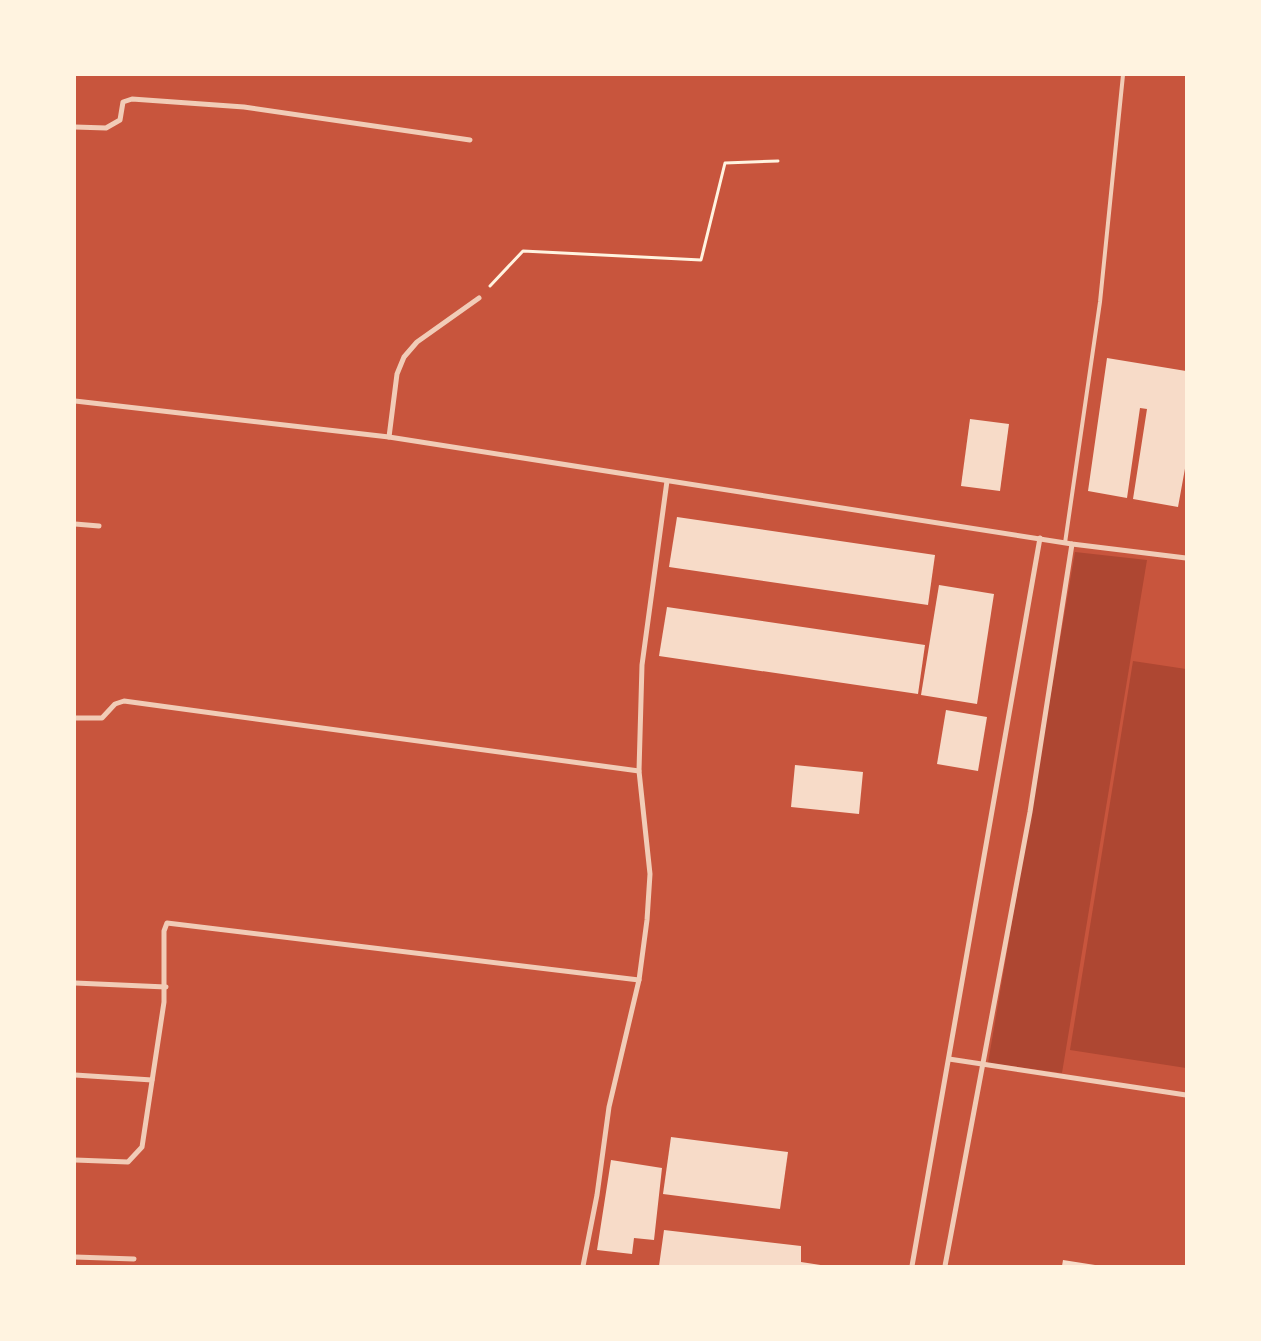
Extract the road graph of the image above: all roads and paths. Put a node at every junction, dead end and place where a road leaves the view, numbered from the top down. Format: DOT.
graph roads {
  1 [pos="1124,75"];
  2 [pos="75,127"];
  3 [pos="470,140"];
  4 [pos="778,161"];
  5 [pos="480,298"];
  6 [pos="75,401"];
  7 [pos="389,437"];
  8 [pos="667,480"];
  9 [pos="75,524"];
  10 [pos="99,526"];
  11 [pos="1040,538"];
  12 [pos="1068,544"];
  13 [pos="1186,558"];
  14 [pos="75,718"];
  15 [pos="639,771"];
  16 [pos="639,980"];
  17 [pos="75,983"];
  18 [pos="166,988"];
  19 [pos="949,1059"];
  20 [pos="984,1066"];
  21 [pos="75,1075"];
  22 [pos="152,1080"];
  23 [pos="1186,1094"];
  24 [pos="75,1160"];
  25 [pos="75,1257"];
  26 [pos="134,1259"];
  27 [pos="583,1266"];
  28 [pos="912,1266"];
  29 [pos="944,1266"];
  1 -- 12 [label="lane"];
  2 -- 3 [label="street"];
  4 -- 5 [label="path"];
  5 -- 7 [label="street"];
  6 -- 7 [label="street"];
  7 -- 8 [label="street"];
  8 -- 11 [label="street"];
  8 -- 15 [label="street"];
  9 -- 10 [label="street"];
  11 -- 12 [label="street"];
  11 -- 19 [label="street"];
  12 -- 13 [label="street"];
  12 -- 20 [label="street"];
  14 -- 15 [label="street"];
  15 -- 16 [label="street"];
  16 -- 18 [label="street"];
  16 -- 27 [label="street"];
  17 -- 18 [label="street"];
  18 -- 22 [label="street"];
  19 -- 20 [label="street"];
  19 -- 28 [label="street"];
  20 -- 23 [label="street"];
  20 -- 29 [label="street"];
  21 -- 22 [label="street"];
  22 -- 24 [label="street"];
  25 -- 26 [label="street"];
}
